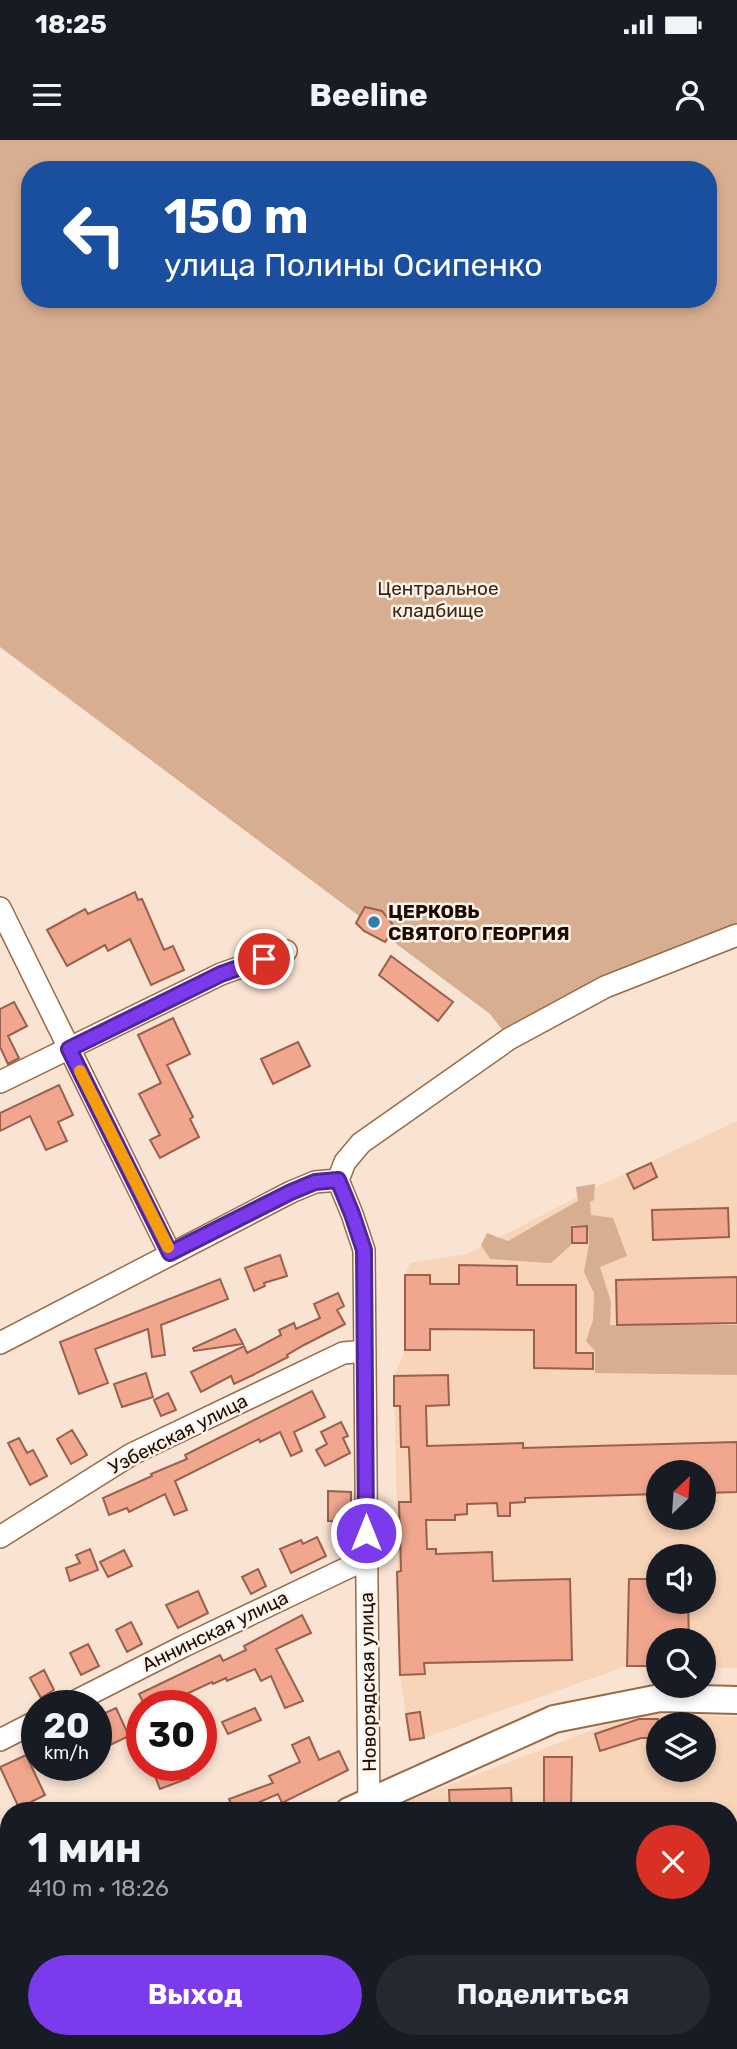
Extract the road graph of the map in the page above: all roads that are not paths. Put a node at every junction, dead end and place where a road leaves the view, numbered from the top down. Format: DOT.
graph roads {
  1 [pos="0,908"];
  2 [pos="737,935"];
  3 [pos="286,951"];
  4 [pos="69,1049"];
  5 [pos="0,1082"];
  6 [pos="338,1180"];
  7 [pos="170,1253"];
  8 [pos="0,1343"];
  9 [pos="365,1351"];
  10 [pos="0,1537"];
  11 [pos="366,1559"];
  12 [pos="97,1690"];
  13 [pos="737,1700"];
  14 [pos="21,1729"];
  15 [pos="0,1740"];
  16 [pos="362,1802"];
  17 [pos="377,1802"];
  1 -- 4 [label="street"];
  2 -- 6 [label="street"];
  3 -- 4 [label="street"];
  4 -- 5 [label="street"];
  4 -- 7 [label="street"];
  6 -- 7 [label="street"];
  6 -- 9 [label="street, Новорядская улица"];
  7 -- 8 [label="street"];
  9 -- 10 [label="street, Узбекская улица"];
  9 -- 11 [label="street, Новорядская улица"];
  11 -- 12 [label="street, Аннинская улица"];
  11 -- 16 [label="street, Новорядская улица"];
  13 -- 17 [label="main road"];
  14 -- 15 [label="street"];
}
